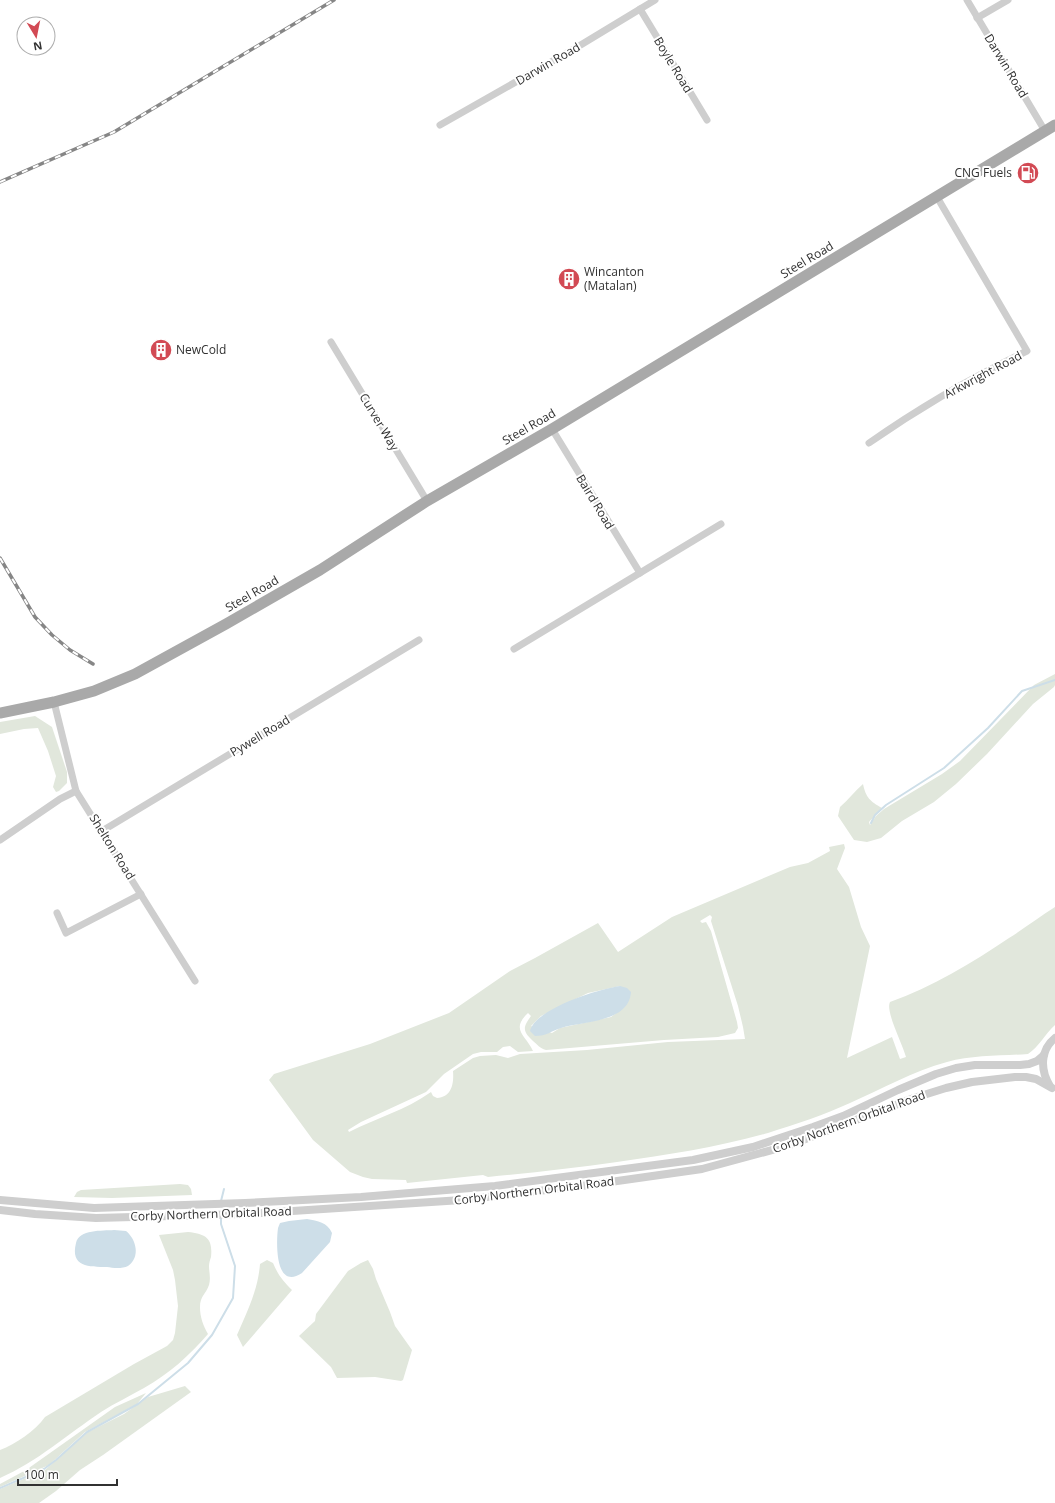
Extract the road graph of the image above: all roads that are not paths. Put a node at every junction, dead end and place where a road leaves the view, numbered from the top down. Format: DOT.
graph roads {
  1 [pos="655,0"];
  2 [pos="967,0"];
  3 [pos="1008,0"];
  4 [pos="640,9"];
  5 [pos="977,18"];
  6 [pos="707,120"];
  7 [pos="440,125"];
  8 [pos="1050,128"];
  9 [pos="937,198"];
  10 [pos="331,342"];
  11 [pos="552,429"];
  12 [pos="869,443"];
  13 [pos="427,501"];
  14 [pos="720,524"];
  15 [pos="640,573"];
  16 [pos="419,640"];
  17 [pos="514,649"];
  18 [pos="54,702"];
  19 [pos="0,713"];
  20 [pos="76,791"];
  21 [pos="102,831"];
  22 [pos="0,840"];
  23 [pos="141,894"];
  24 [pos="57,913"];
  25 [pos="195,981"];
  26 [pos="1055,1038"];
  27 [pos="1044,1055"];
  28 [pos="1053,1090"];
  29 [pos="0,1200"];
  30 [pos="0,1210"];
  1 -- 4 [label="street, Darwin Road"];
  2 -- 5 [label="street, Darwin Road"];
  3 -- 5 [label="street"];
  4 -- 6 [label="street, Boyle Road"];
  4 -- 7 [label="street, Darwin Road"];
  5 -- 8 [label="street, Darwin Road"];
  8 -- 9 [label="main road, Steel Road"];
  9 -- 11 [label="main road, Steel Road"];
  9 -- 12 [label="street, Arkwright Road"];
  10 -- 13 [label="street, Curver Way"];
  11 -- 13 [label="main road, Steel Road"];
  11 -- 15 [label="street, Baird Road"];
  13 -- 18 [label="main road, Steel Road"];
  14 -- 15 [label="street"];
  15 -- 17 [label="street"];
  16 -- 21 [label="street, Pywell Road"];
  18 -- 19 [label="main road, Steel Road"];
  18 -- 20 [label="street, Shelton Road"];
  20 -- 21 [label="street, Shelton Road"];
  20 -- 22 [label="street"];
  21 -- 23 [label="street, Shelton Road"];
  23 -- 24 [label="street"];
  23 -- 25 [label="street, Shelton Road"];
  26 -- 27 [label="street"];
  27 -- 28 [label="street"];
  27 -- 29 [label="street, Corby Northern Orbital Road"];
  28 -- 30 [label="street, Corby Northern Orbital Road"];
}
